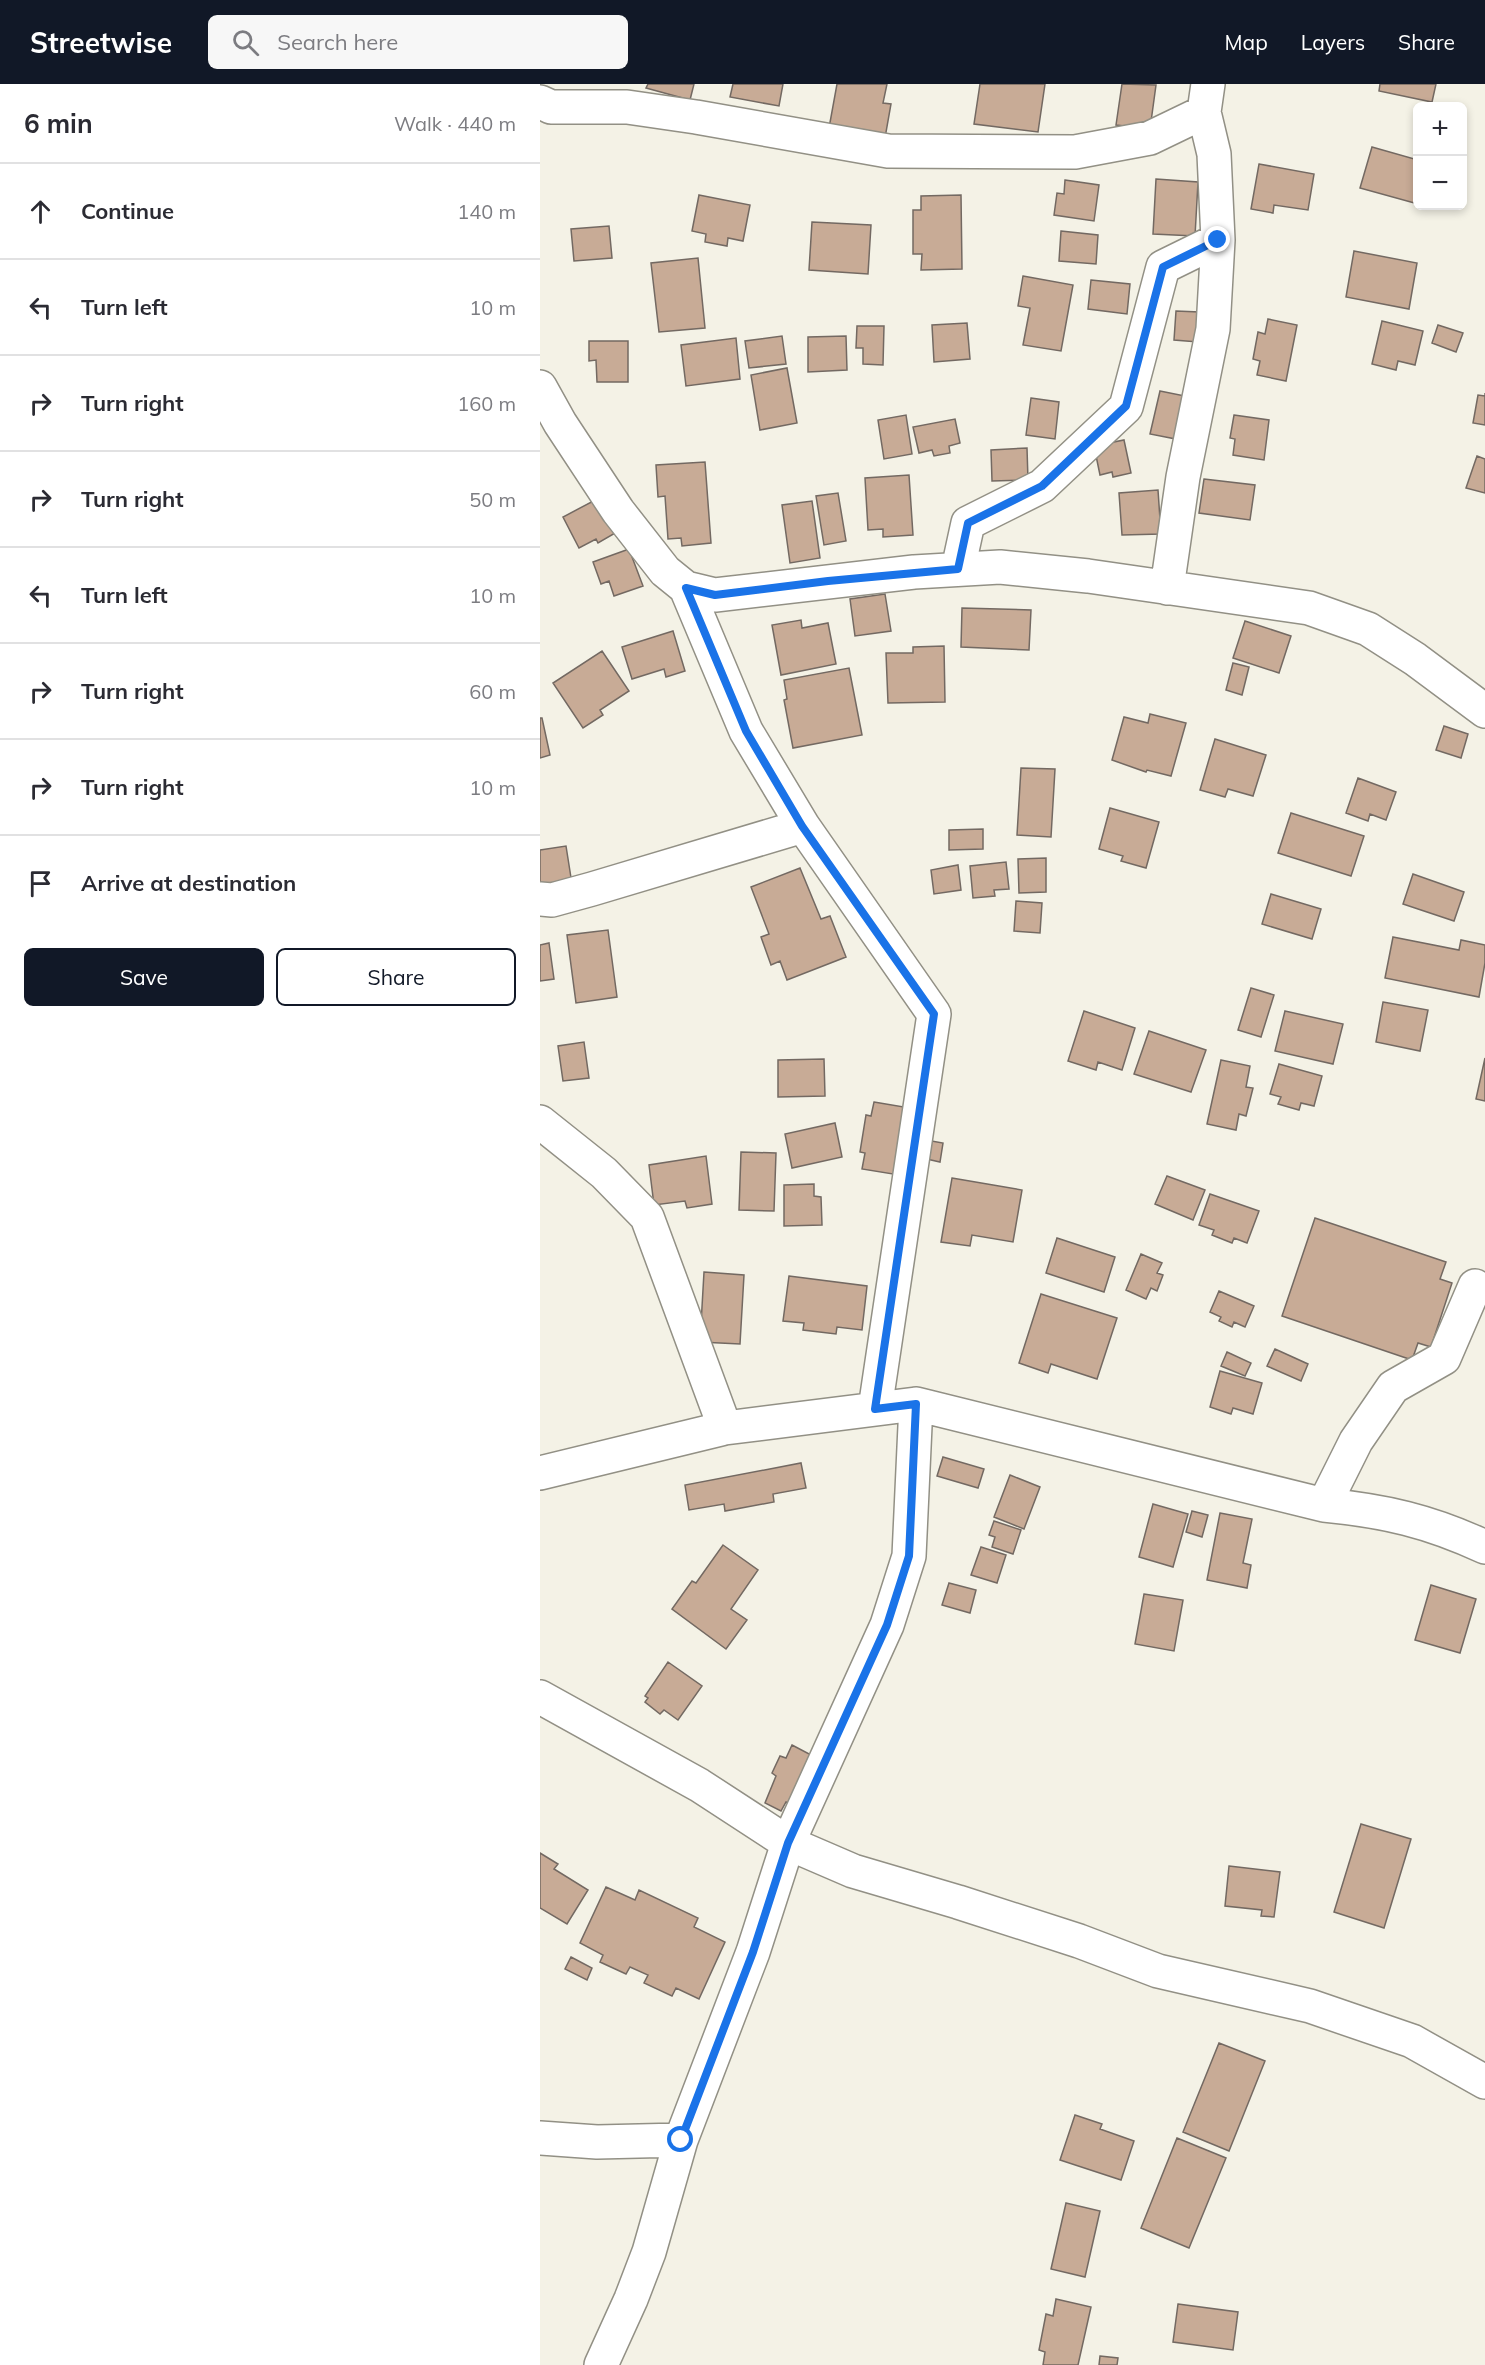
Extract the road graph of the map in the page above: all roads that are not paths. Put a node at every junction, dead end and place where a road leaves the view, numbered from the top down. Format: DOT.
graph roads {
  1 [pos="1206,98"];
  2 [pos="540,102"];
  3 [pos="1218,240"];
  4 [pos="540,387"];
  5 [pos="958,569"];
  6 [pos="686,588"];
  7 [pos="1167,588"];
  8 [pos="1485,711"];
  9 [pos="802,826"];
  10 [pos="540,899"];
  11 [pos="540,1122"];
  12 [pos="1475,1286"];
  13 [pos="916,1404"];
  14 [pos="875,1409"];
  15 [pos="725,1428"];
  16 [pos="540,1473"];
  17 [pos="1324,1505"];
  18 [pos="1485,1547"];
  19 [pos="540,1697"];
  20 [pos="788,1843"];
  21 [pos="1485,2082"];
  22 [pos="540,2138"];
  23 [pos="681,2140"];
  24 [pos="601,2365"];
  1 -- 2 [label="street"];
  1 -- 3 [label="street"];
  3 -- 5 [label="street"];
  3 -- 7 [label="street"];
  4 -- 6 [label="street"];
  5 -- 6 [label="street"];
  5 -- 7 [label="street"];
  6 -- 9 [label="street"];
  7 -- 8 [label="street"];
  9 -- 10 [label="street"];
  9 -- 14 [label="street"];
  11 -- 15 [label="street"];
  12 -- 17 [label="street"];
  13 -- 14 [label="street"];
  13 -- 17 [label="street"];
  13 -- 20 [label="street"];
  14 -- 15 [label="street"];
  15 -- 16 [label="street"];
  17 -- 18 [label="street"];
  19 -- 20 [label="street"];
  20 -- 21 [label="street"];
  20 -- 23 [label="street"];
  22 -- 23 [label="street"];
  23 -- 24 [label="street"];
}
